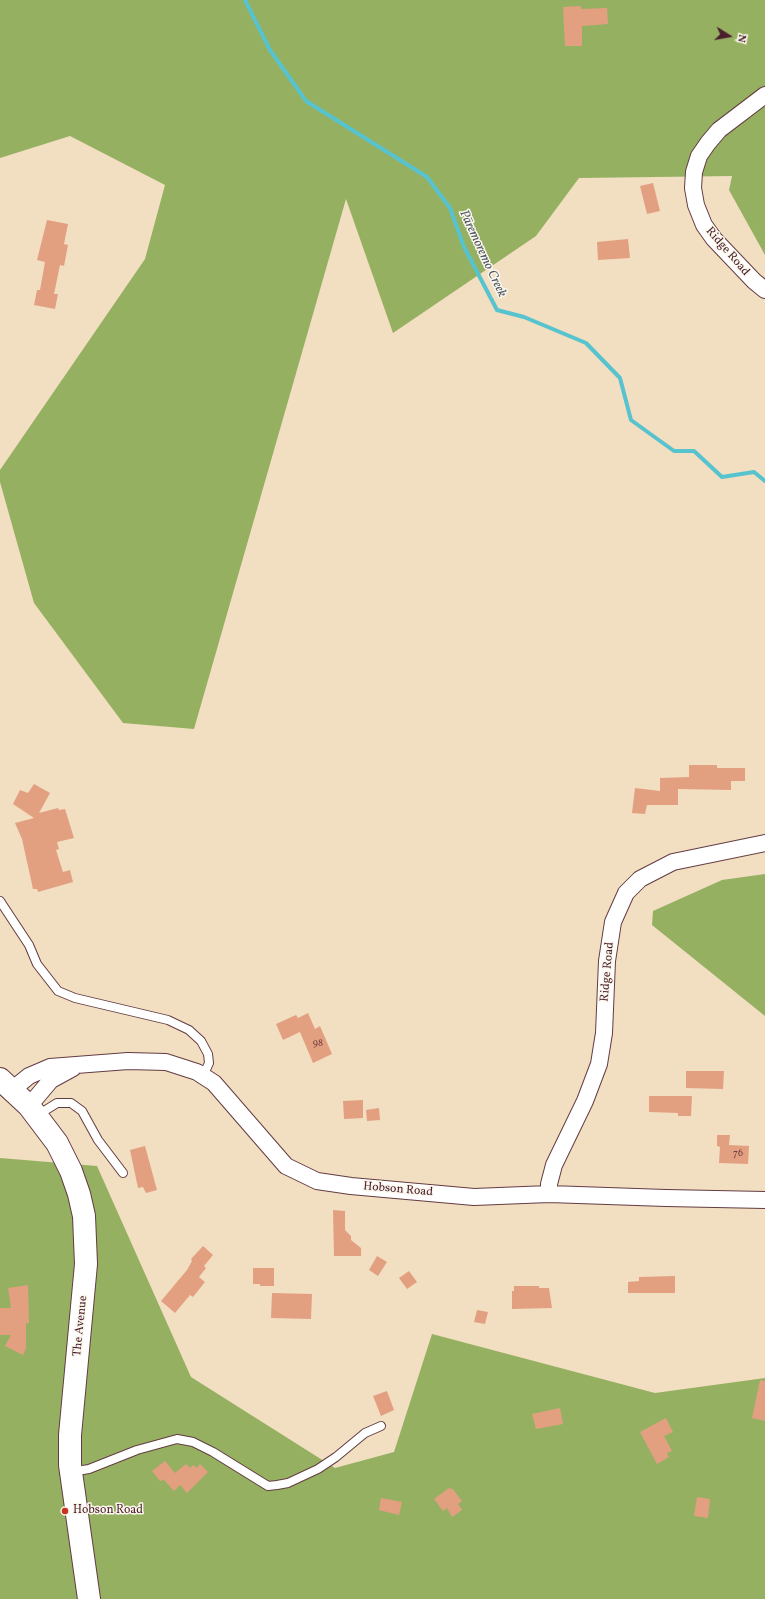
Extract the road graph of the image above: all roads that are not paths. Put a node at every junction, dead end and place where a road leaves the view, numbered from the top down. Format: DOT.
graph roads {
  1 [pos="765,95"];
  2 [pos="765,290"];
  3 [pos="765,843"];
  4 [pos="0,901"];
  5 [pos="78,1066"];
  6 [pos="203,1076"];
  7 [pos="6,1084"];
  8 [pos="34,1110"];
  9 [pos="123,1173"];
  10 [pos="549,1194"];
  11 [pos="765,1200"];
  12 [pos="381,1426"];
  13 [pos="71,1472"];
  14 [pos="89,1599"];
  1 -- 2 [label="street, Ridge Road"];
  3 -- 10 [label="street, Ridge Road"];
  4 -- 6 [label="lane"];
  5 -- 6 [label="street, Hobson Road"];
  5 -- 7 [label="street, Hobson Road"];
  5 -- 8 [label="street, Hobson Road"];
  6 -- 10 [label="street, Hobson Road"];
  7 -- 8 [label="street, The Avenue"];
  8 -- 9 [label="lane"];
  8 -- 13 [label="street, The Avenue"];
  10 -- 11 [label="street, Hobson Road"];
  12 -- 13 [label="lane"];
  13 -- 14 [label="street, The Avenue"];
}
